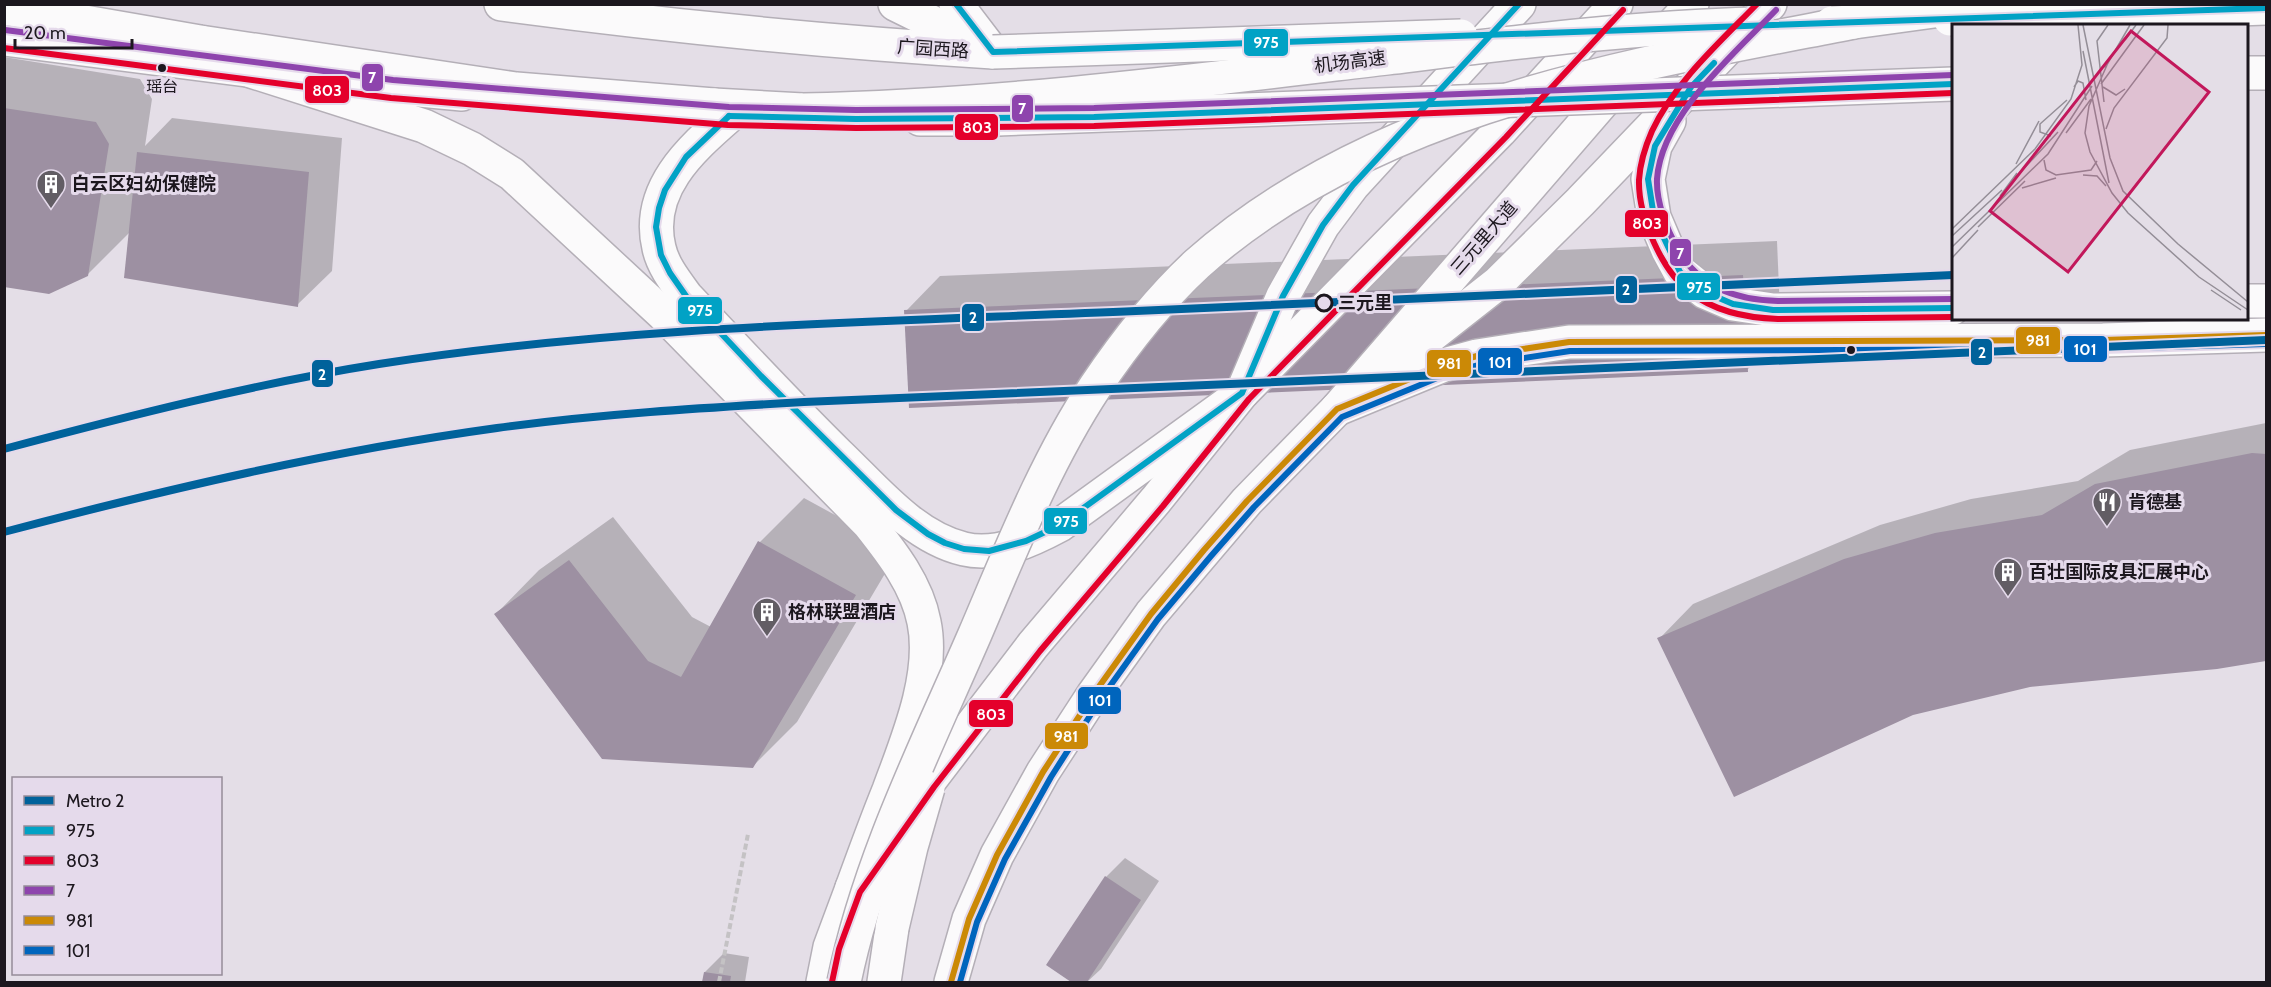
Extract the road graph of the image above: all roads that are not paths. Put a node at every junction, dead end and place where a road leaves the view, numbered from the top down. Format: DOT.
graph roads {
  1 [pos="501,4"];
  2 [pos="895,4"];
  3 [pos="956,4"];
  4 [pos="1519,4"];
  5 [pos="1616,4"];
  6 [pos="1692,4"];
  7 [pos="1770,4"];
  8 [pos="1985,4"];
  9 [pos="4,8"];
  10 [pos="2266,8"];
  11 [pos="1854,22"];
  12 [pos="4,31"];
  13 [pos="4,39"];
  14 [pos="200,42"];
  15 [pos="993,52"];
  16 [pos="251,71"];
  17 [pos="2247,73"];
  18 [pos="2266,73"];
  19 [pos="1952,84"];
  20 [pos="1691,87"];
  21 [pos="721,111"];
  22 [pos="2247,301"];
  23 [pos="2266,301"];
  24 [pos="1952,308"];
  25 [pos="2266,335"];
  26 [pos="1242,393"];
  27 [pos="1337,409"];
  28 [pos="999,579"];
  29 [pos="852,888"];
  30 [pos="823,982"];
  31 [pos="844,982"];
  32 [pos="884,982"];
  33 [pos="951,982"];
  1 -- 15 [label="main road, 广园西路"];
  2 -- 15 [label="main road"];
  3 -- 15 [label="main road"];
  4 -- 26 [label="main road"];
  5 -- 26 [label="main road"];
  6 -- 27 [label="main road, 三元里大道"];
  7 -- 20 [label="main road"];
  8 -- 11 [label="main road, 机场高速, bridge"];
  9 -- 14 [label="main road, bridge"];
  10 -- 15 [label="main road, 广园西路, bridge"];
  11 -- 21 [label="main road, 机场高速, bridge"];
  11 -- 28 [label="main road, bridge"];
  12 -- 14 [label="main road, bridge"];
  13 -- 16 [label="main road"];
  14 -- 21 [label="main road"];
  16 -- 21 [label="main road"];
  16 -- 29 [label="main road"];
  17 -- 18 [label="main road"];
  19 -- 21 [label="main road, bridge"];
  20 -- 24 [label="main road"];
  20 -- 27 [label="main road"];
  21 -- 26 [label="main road"];
  22 -- 23 [label="main road"];
  25 -- 27 [label="main road"];
  26 -- 29 [label="main road"];
  27 -- 33 [label="main road, 三元里大道"];
  28 -- 31 [label="main road, bridge"];
  28 -- 32 [label="main road, bridge"];
  29 -- 30 [label="main road"];
}
